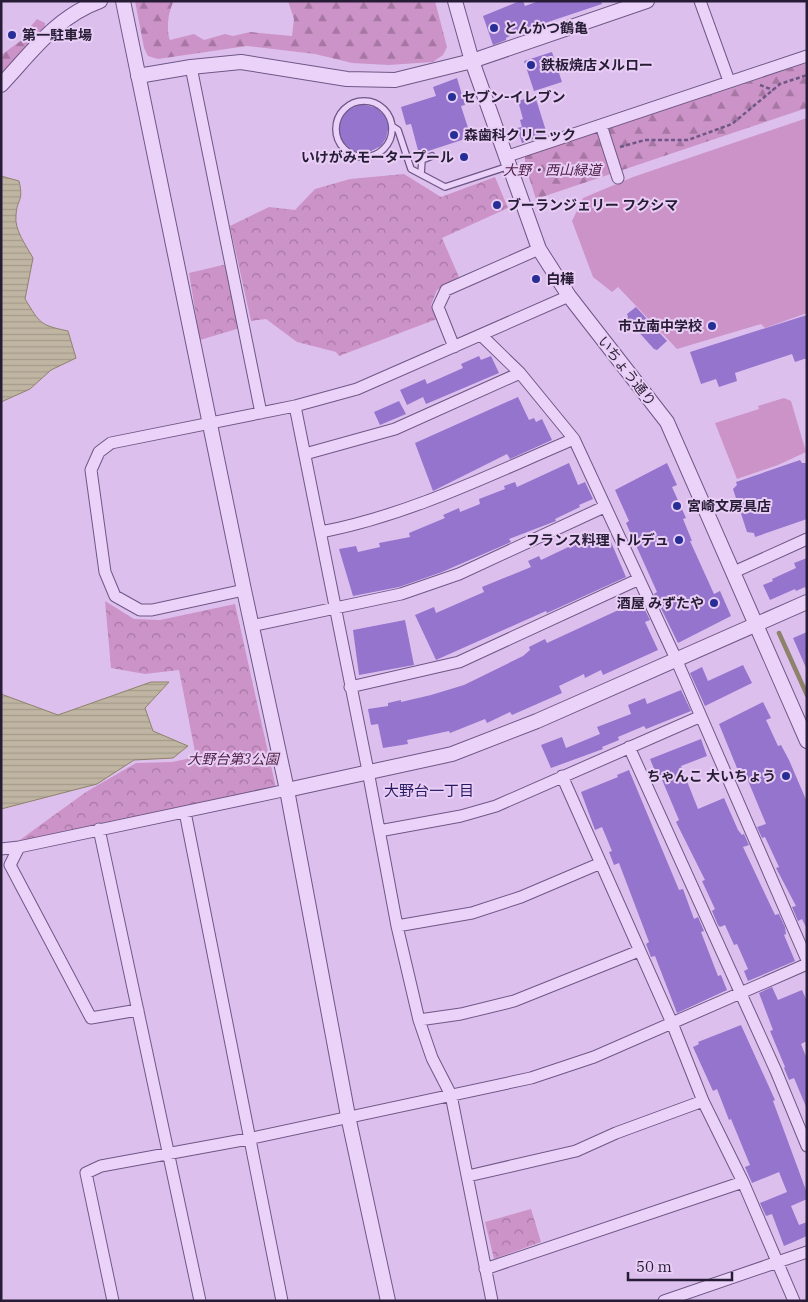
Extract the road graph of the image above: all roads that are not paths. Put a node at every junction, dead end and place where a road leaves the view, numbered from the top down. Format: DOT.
graph roads {
  1 [pos="100,1"];
  2 [pos="123,1"];
  3 [pos="455,1"];
  4 [pos="647,1"];
  5 [pos="700,1"];
  6 [pos="807,56"];
  7 [pos="472,61"];
  8 [pos="191,67"];
  9 [pos="138,76"];
  10 [pos="729,81"];
  11 [pos="1,85"];
  12 [pos="601,125"];
  13 [pos="392,126"];
  14 [pos="432,156"];
  15 [pos="507,162"];
  16 [pos="421,174"];
  17 [pos="618,178"];
  18 [pos="539,249"];
  19 [pos="569,296"];
  20 [pos="481,335"];
  21 [pos="454,347"];
  22 [pos="520,373"];
  23 [pos="295,406"];
  24 [pos="262,413"];
  25 [pos="210,422"];
  26 [pos="574,439"];
  27 [pos="305,454"];
  28 [pos="604,507"];
  29 [pos="321,532"];
  30 [pos="807,539"];
  31 [pos="734,572"];
  32 [pos="637,580"];
  33 [pos="244,590"];
  34 [pos="807,602"];
  35 [pos="336,610"];
  36 [pos="755,625"];
  37 [pos="251,626"];
  38 [pos="676,659"];
  39 [pos="350,687"];
  40 [pos="699,717"];
  41 [pos="807,741"];
  42 [pos="629,747"];
  43 [pos="368,771"];
  44 [pos="562,776"];
  45 [pos="287,790"];
  46 [pos="185,812"];
  47 [pos="99,829"];
  48 [pos="379,831"];
  49 [pos="19,847"];
  50 [pos="1,849"];
  51 [pos="601,864"];
  52 [pos="397,926"];
  53 [pos="639,951"];
  54 [pos="807,962"];
  55 [pos="741,993"];
  56 [pos="138,1010"];
  57 [pos="419,1020"];
  58 [pos="672,1023"];
  59 [pos="451,1094"];
  60 [pos="702,1100"];
  61 [pos="348,1116"];
  62 [pos="248,1139"];
  63 [pos="807,1146"];
  64 [pos="168,1154"];
  65 [pos="468,1176"];
  66 [pos="743,1182"];
  67 [pos="807,1252"];
  68 [pos="777,1260"];
  69 [pos="485,1269"];
  70 [pos="113,1301"];
  71 [pos="200,1301"];
  72 [pos="282,1301"];
  73 [pos="388,1301"];
  74 [pos="492,1301"];
  75 [pos="664,1301"];
  76 [pos="794,1301"];
  1 -- 11 [label="street"];
  2 -- 9 [label="street"];
  3 -- 7 [label="street, いちょう通り"];
  4 -- 7 [label="street"];
  5 -- 10 [label="street"];
  6 -- 10 [label="street"];
  7 -- 8 [label="street"];
  7 -- 15 [label="street, いちょう通り"];
  8 -- 9 [label="street"];
  8 -- 24 [label="street"];
  9 -- 25 [label="street"];
  10 -- 12 [label="street"];
  12 -- 15 [label="street"];
  12 -- 17 [label="street"];
  13 -- 13 [label="lane"];
  13 -- 16 [label="lane"];
  14 -- 16 [label="lane"];
  15 -- 16 [label="lane"];
  15 -- 18 [label="street, いちょう通り"];
  18 -- 19 [label="street, いちょう通り"];
  18 -- 21 [label="street"];
  19 -- 20 [label="street"];
  19 -- 31 [label="street, いちょう通り"];
  20 -- 21 [label="street"];
  20 -- 22 [label="street"];
  21 -- 23 [label="street"];
  22 -- 26 [label="street"];
  22 -- 27 [label="street"];
  23 -- 24 [label="street"];
  23 -- 27 [label="street"];
  24 -- 25 [label="street"];
  25 -- 33 [label="street"];
  25 -- 33 [label="street"];
  26 -- 28 [label="street"];
  26 -- 29 [label="street"];
  27 -- 29 [label="street"];
  28 -- 32 [label="street"];
  28 -- 35 [label="street"];
  29 -- 35 [label="street"];
  30 -- 31 [label="street"];
  31 -- 36 [label="street, いちょう通り"];
  32 -- 38 [label="street"];
  32 -- 39 [label="street"];
  33 -- 37 [label="street"];
  34 -- 36 [label="street"];
  35 -- 37 [label="street"];
  35 -- 39 [label="street"];
  36 -- 38 [label="street"];
  36 -- 41 [label="street, いちょう通り"];
  37 -- 45 [label="street"];
  38 -- 40 [label="street"];
  38 -- 43 [label="street"];
  39 -- 43 [label="street"];
  40 -- 42 [label="street"];
  40 -- 54 [label="street"];
  42 -- 44 [label="street"];
  42 -- 55 [label="street"];
  43 -- 45 [label="street"];
  43 -- 48 [label="street"];
  44 -- 48 [label="street"];
  44 -- 51 [label="street"];
  45 -- 46 [label="street"];
  45 -- 61 [label="street"];
  46 -- 47 [label="street"];
  46 -- 62 [label="street"];
  47 -- 49 [label="street"];
  47 -- 56 [label="street"];
  48 -- 52 [label="street"];
  49 -- 50 [label="street"];
  49 -- 56 [label="street"];
  51 -- 52 [label="street"];
  51 -- 53 [label="street"];
  52 -- 57 [label="street"];
  53 -- 57 [label="street"];
  53 -- 58 [label="street"];
  54 -- 55 [label="street"];
  55 -- 58 [label="street"];
  55 -- 63 [label="street"];
  56 -- 64 [label="street"];
  57 -- 59 [label="street"];
  58 -- 59 [label="street"];
  58 -- 60 [label="street"];
  59 -- 61 [label="street"];
  59 -- 65 [label="street"];
  60 -- 65 [label="street"];
  60 -- 66 [label="street"];
  61 -- 62 [label="street"];
  61 -- 73 [label="street"];
  62 -- 64 [label="street"];
  62 -- 72 [label="street"];
  64 -- 70 [label="street"];
  64 -- 71 [label="street"];
  65 -- 69 [label="street"];
  66 -- 68 [label="street"];
  66 -- 69 [label="street"];
  67 -- 68 [label="street"];
  68 -- 75 [label="street"];
  68 -- 76 [label="street"];
  69 -- 74 [label="street"];
}
